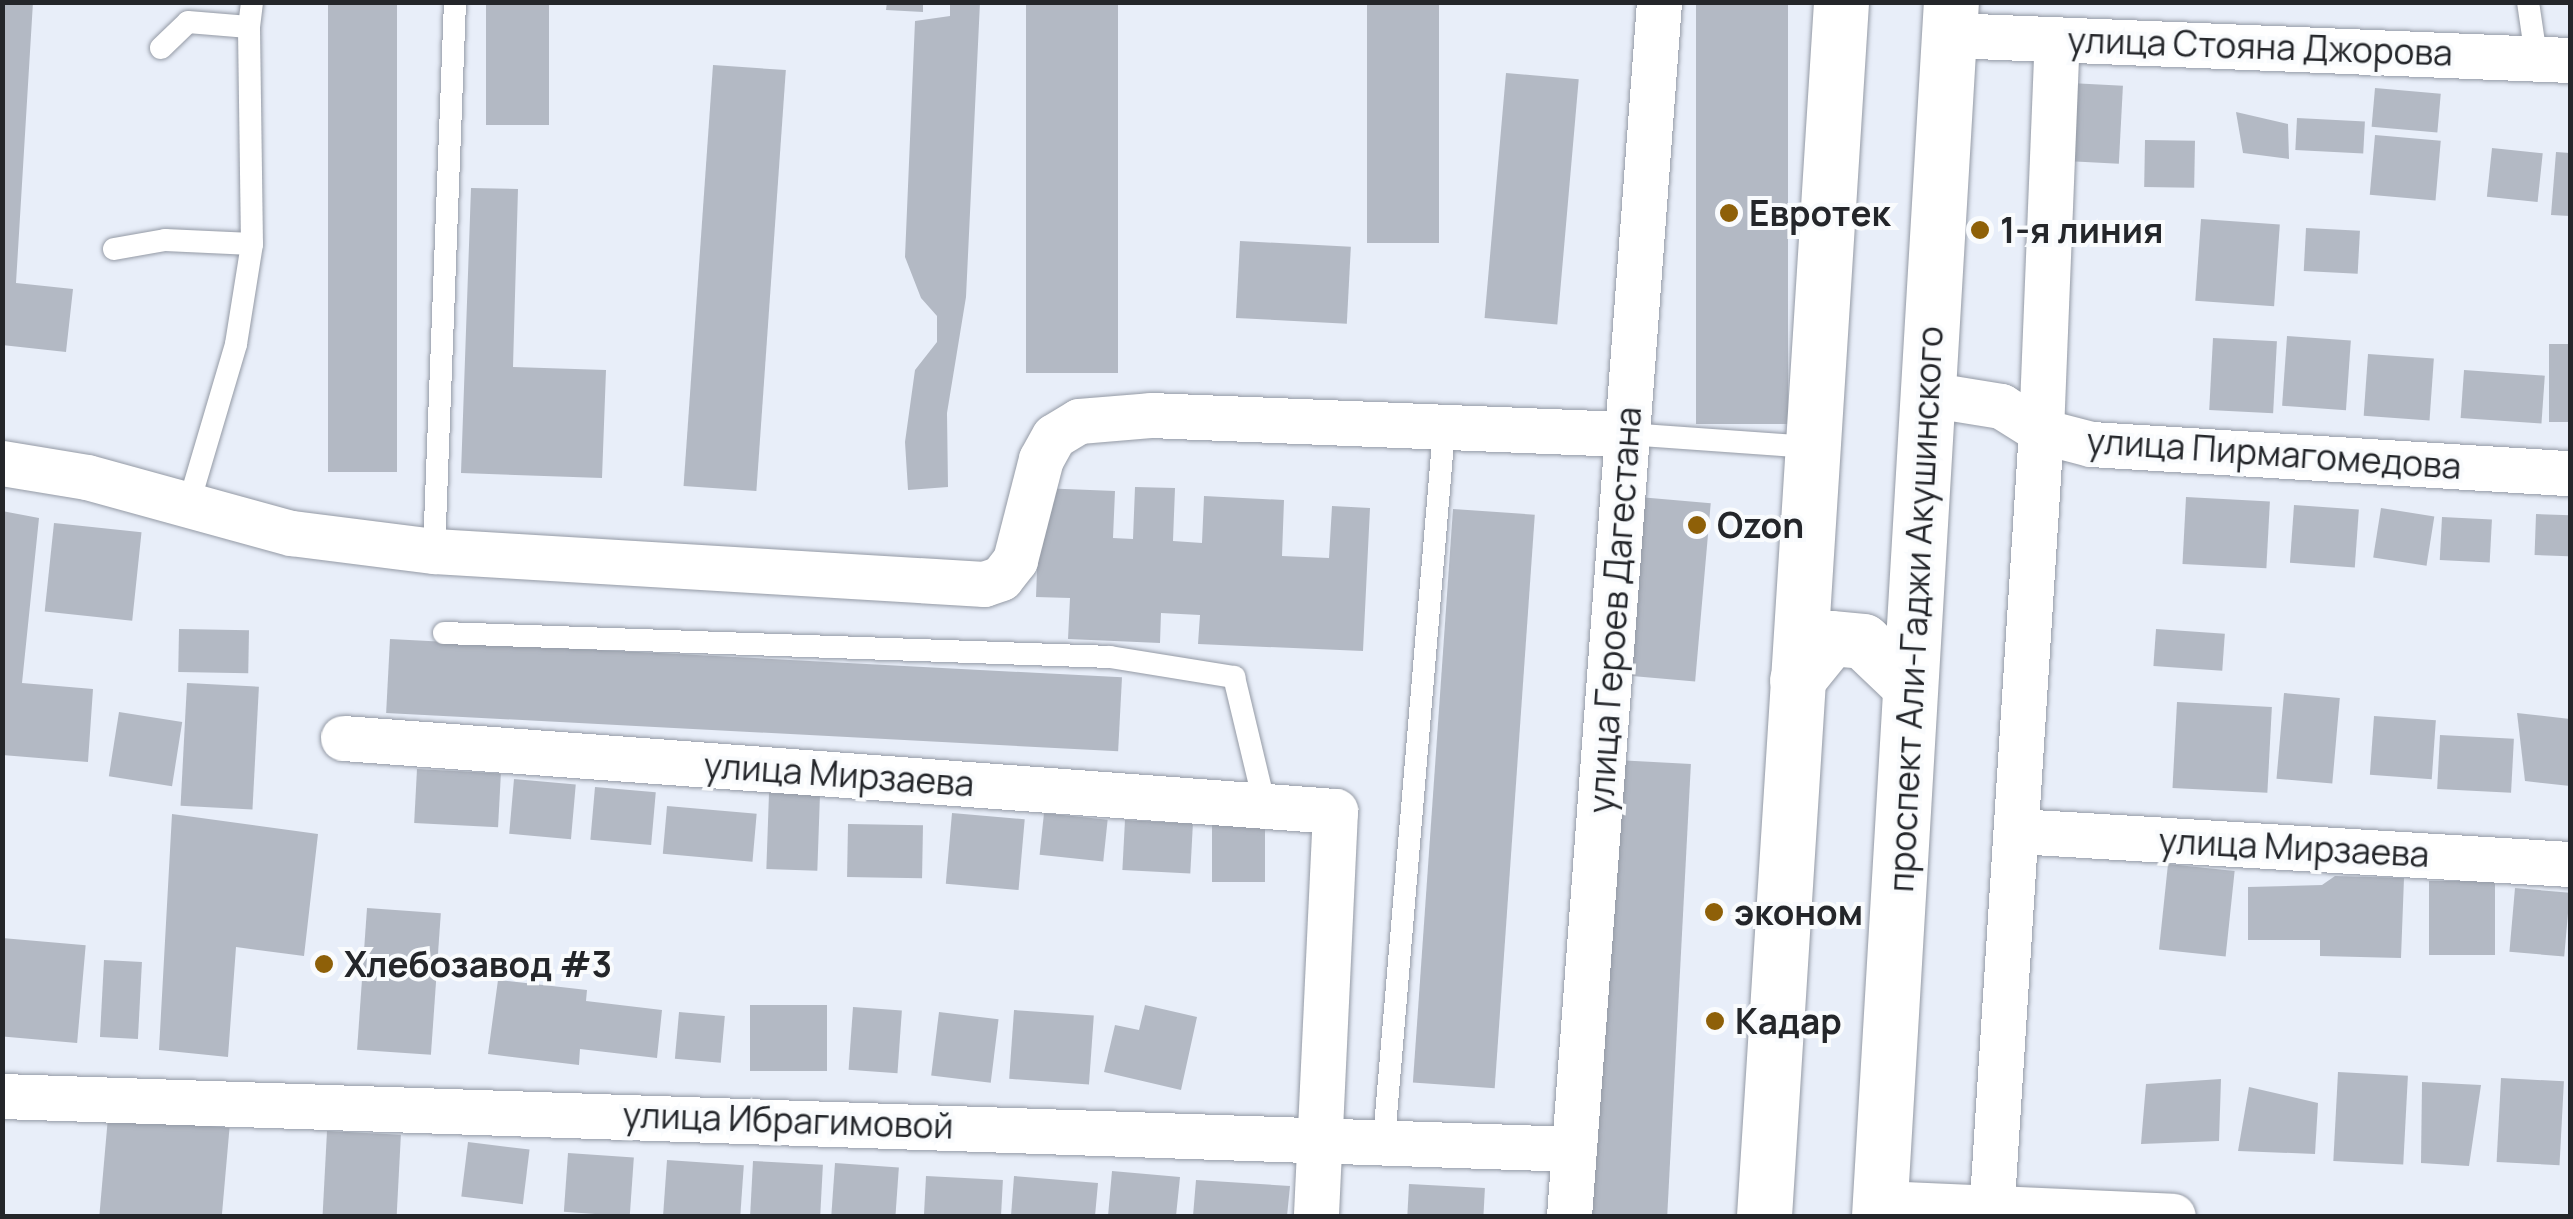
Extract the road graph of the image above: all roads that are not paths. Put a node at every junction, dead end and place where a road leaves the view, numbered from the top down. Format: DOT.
graph roads {
  1 [pos="252,2"];
  2 [pos="455,2"];
  3 [pos="1659,2"];
  4 [pos="1841,2"];
  5 [pos="2528,2"];
  6 [pos="1950,19"];
  7 [pos="249,27"];
  8 [pos="2057,39"];
  9 [pos="161,48"];
  10 [pos="2553,58"];
  11 [pos="252,244"];
  12 [pos="114,249"];
  13 [pos="1927,394"];
  14 [pos="1444,430"];
  15 [pos="2040,431"];
  16 [pos="1628,434"];
  17 [pos="1810,447"];
  18 [pos="2,463"];
  19 [pos="2570,473"];
  20 [pos="189,503"];
  21 [pos="434,550"];
  22 [pos="444,633"];
  23 [pos="1797,680"];
  24 [pos="1907,683"];
  25 [pos="343,738"];
  26 [pos="1265,806"];
  27 [pos="2017,831"];
  28 [pos="2570,864"];
  29 [pos="2,1096"];
  30 [pos="1321,1136"];
  31 [pos="1384,1139"];
  32 [pos="1574,1149"];
  33 [pos="1879,1210"];
  34 [pos="1991,1213"];
  35 [pos="1316,1216"];
  36 [pos="1569,1216"];
  37 [pos="1764,1216"];
  38 [pos="2174,1216"];
  1 -- 7 [label="lane"];
  2 -- 21 [label="lane"];
  3 -- 16 [label="street, улица Героев Дагестана"];
  4 -- 17 [label="main road"];
  5 -- 10 [label="lane"];
  6 -- 8 [label="street, улица Стояна Джорова"];
  6 -- 13 [label="main road, проспект Али-Гаджи Акушинского"];
  7 -- 9 [label="lane"];
  7 -- 11 [label="lane"];
  8 -- 10 [label="street, улица Стояна Джорова"];
  8 -- 15 [label="street"];
  11 -- 12 [label="lane"];
  11 -- 20 [label="lane"];
  13 -- 15 [label="street, улица Пирмагомедова"];
  13 -- 24 [label="main road, проспект Али-Гаджи Акушинского"];
  14 -- 16 [label="street"];
  14 -- 21 [label="street"];
  14 -- 31 [label="lane"];
  15 -- 19 [label="street, улица Пирмагомедова"];
  15 -- 27 [label="street"];
  16 -- 17 [label="lane"];
  16 -- 32 [label="street, улица Героев Дагестана"];
  17 -- 23 [label="main road"];
  18 -- 20 [label="street"];
  20 -- 21 [label="street"];
  22 -- 26 [label="lane"];
  23 -- 24 [label="main road"];
  23 -- 37 [label="main road"];
  24 -- 33 [label="main road, проспект Али-Гаджи Акушинского"];
  25 -- 26 [label="street, улица Мирзаева"];
  26 -- 30 [label="street, улица Мирзаева"];
  27 -- 28 [label="street, улица Мирзаева"];
  27 -- 34 [label="street"];
  29 -- 30 [label="street, улица Ибрагимовой"];
  30 -- 31 [label="street, улица Ибрагимовой"];
  30 -- 35 [label="street"];
  31 -- 32 [label="street, улица Ибрагимовой"];
  32 -- 36 [label="street, улица Героев Дагестана"];
  33 -- 34 [label="street"];
  34 -- 38 [label="street"];
}
